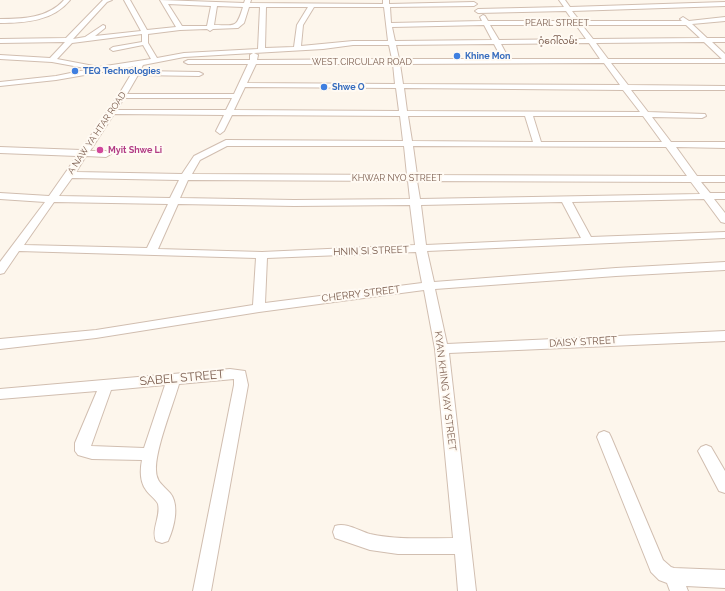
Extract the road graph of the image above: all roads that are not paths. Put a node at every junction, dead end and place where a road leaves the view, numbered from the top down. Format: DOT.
graph roads {
  1 [pos="67,0"];
  2 [pos="109,0"];
  3 [pos="127,0"];
  4 [pos="562,0"];
  5 [pos="660,0"];
  6 [pos="690,0"];
  7 [pos="163,1"];
  8 [pos="247,2"];
  9 [pos="290,2"];
  10 [pos="474,2"];
  11 [pos="351,3"];
  12 [pos="386,3"];
  13 [pos="214,4"];
  14 [pos="725,4"];
  15 [pos="263,5"];
  16 [pos="312,5"];
  17 [pos="698,6"];
  18 [pos="670,7"];
  19 [pos="567,8"];
  20 [pos="478,10"];
  21 [pos="725,19"];
  22 [pos="0,21"];
  23 [pos="487,23"];
  24 [pos="577,23"];
  25 [pos="687,23"];
  26 [pos="388,25"];
  27 [pos="103,27"];
  28 [pos="180,28"];
  29 [pos="210,29"];
  30 [pos="145,32"];
  31 [pos="87,39"];
  32 [pos="69,40"];
  33 [pos="725,40"];
  34 [pos="0,41"];
  35 [pos="590,41"];
  36 [pos="707,41"];
  37 [pos="145,42"];
  38 [pos="392,42"];
  39 [pos="495,42"];
  40 [pos="297,48"];
  41 [pos="113,49"];
  42 [pos="258,51"];
  43 [pos="0,57"];
  44 [pos="154,59"];
  45 [pos="725,59"];
  46 [pos="52,60"];
  47 [pos="604,61"];
  48 [pos="253,62"];
  49 [pos="396,62"];
  50 [pos="507,62"];
  51 [pos="141,63"];
  52 [pos="102,69"];
  53 [pos="136,74"];
  54 [pos="199,74"];
  55 [pos="0,84"];
  56 [pos="242,85"];
  57 [pos="400,85"];
  58 [pos="627,88"];
  59 [pos="725,88"];
  60 [pos="122,96"];
  61 [pos="236,96"];
  62 [pos="112,112"];
  63 [pos="229,113"];
  64 [pos="403,113"];
  65 [pos="528,113"];
  66 [pos="646,114"];
  67 [pos="702,116"];
  68 [pos="220,131"];
  69 [pos="408,144"];
  70 [pos="538,144"];
  71 [pos="670,145"];
  72 [pos="725,145"];
  73 [pos="0,150"];
  74 [pos="84,153"];
  75 [pos="106,154"];
  76 [pos="69,175"];
  77 [pos="185,177"];
  78 [pos="412,179"];
  79 [pos="693,179"];
  80 [pos="725,179"];
  81 [pos="0,196"];
  82 [pos="705,196"];
  83 [pos="725,196"];
  84 [pos="52,199"];
  85 [pos="565,199"];
  86 [pos="175,201"];
  87 [pos="415,202"];
  88 [pos="725,220"];
  89 [pos="725,235"];
  90 [pos="588,241"];
  91 [pos="17,248"];
  92 [pos="422,249"];
  93 [pos="151,251"];
  94 [pos="262,255"];
  95 [pos="725,266"];
  96 [pos="0,270"];
  97 [pos="428,286"];
  98 [pos="259,308"];
  99 [pos="725,336"];
  100 [pos="0,344"];
  101 [pos="442,349"];
  102 [pos="174,379"];
  103 [pos="106,385"];
  104 [pos="0,394"];
  105 [pos="604,437"];
  106 [pos="706,451"];
  107 [pos="150,454"];
  108 [pos="725,486"];
  109 [pos="341,532"];
  110 [pos="162,535"];
  111 [pos="462,546"];
  112 [pos="725,579"];
  113 [pos="676,584"];
  114 [pos="202,591"];
  115 [pos="467,591"];
  1 -- 22 [label="street"];
  2 -- 32 [label="street"];
  3 -- 30 [label="street"];
  4 -- 19 [label="street"];
  5 -- 18 [label="street"];
  6 -- 17 [label="street"];
  7 -- 13 [label="street"];
  7 -- 28 [label="street"];
  8 -- 13 [label="street"];
  8 -- 15 [label="street"];
  8 -- 29 [label="street"];
  9 -- 15 [label="street"];
  9 -- 16 [label="street"];
  10 -- 12 [label="street"];
  10 -- 20 [label="street"];
  11 -- 12 [label="street"];
  11 -- 16 [label="street"];
  12 -- 26 [label="street, KYAN KHING YAY STREET"];
  13 -- 29 [label="street"];
  14 -- 17 [label="street"];
  15 -- 42 [label="street"];
  16 -- 40 [label="street"];
  17 -- 18 [label="street"];
  18 -- 19 [label="street"];
  18 -- 25 [label="street"];
  19 -- 20 [label="street"];
  19 -- 24 [label="street"];
  20 -- 23 [label="street"];
  21 -- 25 [label="street, PEARL STREET"];
  23 -- 24 [label="street, PEARL STREET"];
  23 -- 26 [label="street, PEARL STREET"];
  23 -- 39 [label="street"];
  24 -- 25 [label="street, PEARL STREET"];
  24 -- 35 [label="street"];
  25 -- 36 [label="street"];
  26 -- 38 [label="street, KYAN KHING YAY STREET"];
  27 -- 31 [label="street"];
  28 -- 29 [label="street"];
  28 -- 30 [label="street"];
  30 -- 31 [label="street"];
  30 -- 37 [label="street"];
  31 -- 32 [label="street"];
  32 -- 34 [label="street"];
  32 -- 46 [label="street"];
  33 -- 36 [label="street, ဂံ့ဂေါ်လမ်း"];
  35 -- 36 [label="street, ဂံ့ဂေါ်လမ်း"];
  35 -- 39 [label="street, ဂံ့ဂေါ်လမ်း"];
  35 -- 47 [label="street"];
  36 -- 45 [label="street"];
  37 -- 41 [label="street"];
  37 -- 44 [label="street"];
  38 -- 39 [label="street, ဂံ့ဂေါ်လမ်း"];
  38 -- 40 [label="street, ဂံ့ဂေါ်လမ်း"];
  38 -- 49 [label="street, KYAN KHING YAY STREET"];
  39 -- 50 [label="street"];
  40 -- 42 [label="street"];
  42 -- 44 [label="street"];
  42 -- 48 [label="street"];
  43 -- 46 [label="street"];
  44 -- 51 [label="street"];
  45 -- 47 [label="street, WEST CIRCULAR ROAD"];
  46 -- 52 [label="street"];
  47 -- 50 [label="street, WEST CIRCULAR ROAD"];
  47 -- 58 [label="street"];
  48 -- 49 [label="street, WEST CIRCULAR ROAD"];
  48 -- 51 [label="street, WEST CIRCULAR ROAD"];
  48 -- 56 [label="street"];
  49 -- 50 [label="street, WEST CIRCULAR ROAD"];
  49 -- 57 [label="street, KYAN KHING YAY STREET"];
  51 -- 52 [label="street, WEST CIRCULAR ROAD"];
  51 -- 53 [label="street, A NAW YA HTAR ROAD"];
  52 -- 55 [label="street, WEST CIRCULAR ROAD"];
  53 -- 54 [label="street"];
  53 -- 60 [label="street, A NAW YA HTAR ROAD"];
  56 -- 57 [label="street"];
  56 -- 61 [label="street"];
  57 -- 58 [label="street"];
  57 -- 64 [label="street, KYAN KHING YAY STREET"];
  58 -- 59 [label="street"];
  58 -- 66 [label="street"];
  60 -- 61 [label="street"];
  60 -- 62 [label="street, A NAW YA HTAR ROAD"];
  61 -- 63 [label="street"];
  62 -- 63 [label="street"];
  62 -- 74 [label="street, A NAW YA HTAR ROAD"];
  63 -- 64 [label="street"];
  63 -- 68 [label="street"];
  64 -- 65 [label="street"];
  64 -- 69 [label="street, KYAN KHING YAY STREET"];
  65 -- 66 [label="street"];
  65 -- 70 [label="street"];
  66 -- 67 [label="street"];
  66 -- 71 [label="street"];
  69 -- 70 [label="street"];
  69 -- 77 [label="street"];
  69 -- 78 [label="street, KYAN KHING YAY STREET"];
  70 -- 71 [label="street"];
  71 -- 72 [label="street"];
  71 -- 79 [label="street"];
  73 -- 74 [label="street"];
  74 -- 75 [label="street"];
  74 -- 76 [label="street, A NAW YA HTAR ROAD"];
  76 -- 77 [label="street, KHWAR NYO STREET"];
  76 -- 84 [label="street, A NAW YA HTAR ROAD"];
  77 -- 78 [label="street, KHWAR NYO STREET"];
  77 -- 86 [label="street"];
  78 -- 79 [label="street, KHWAR NYO STREET"];
  78 -- 87 [label="street, KYAN KHING YAY STREET"];
  79 -- 80 [label="street, KHWAR NYO STREET"];
  79 -- 82 [label="street"];
  81 -- 84 [label="street"];
  82 -- 83 [label="street"];
  82 -- 85 [label="street"];
  82 -- 88 [label="street"];
  84 -- 86 [label="street"];
  84 -- 91 [label="street, A NAW YA HTAR ROAD"];
  85 -- 87 [label="street"];
  85 -- 90 [label="street"];
  86 -- 87 [label="street"];
  86 -- 93 [label="street"];
  87 -- 92 [label="street, KYAN KHING YAY STREET"];
  89 -- 90 [label="street, HNIN SI STREET"];
  90 -- 92 [label="street, HNIN SI STREET"];
  91 -- 93 [label="street, HNIN SI STREET"];
  91 -- 96 [label="street, A NAW YA HTAR ROAD"];
  92 -- 94 [label="street, HNIN SI STREET"];
  92 -- 97 [label="street, KYAN KHING YAY STREET"];
  93 -- 94 [label="street, HNIN SI STREET"];
  94 -- 98 [label="street"];
  95 -- 97 [label="street, CHERRY STREET"];
  97 -- 98 [label="street, CHERRY STREET"];
  97 -- 101 [label="street, KYAN KHING YAY STREET"];
  98 -- 100 [label="street, CHERRY STREET"];
  99 -- 101 [label="street, DAISY STREET"];
  101 -- 111 [label="street, KYAN KHING YAY STREET"];
  102 -- 103 [label="street, SABEL STREET"];
  102 -- 107 [label="street"];
  102 -- 114 [label="street, SABEL STREET"];
  103 -- 104 [label="street, SABEL STREET"];
  103 -- 107 [label="street"];
  105 -- 113 [label="street"];
  106 -- 108 [label="street"];
  107 -- 110 [label="street"];
  109 -- 111 [label="street"];
  111 -- 115 [label="street, KYAN KHING YAY STREET"];
  112 -- 113 [label="street"];
}
